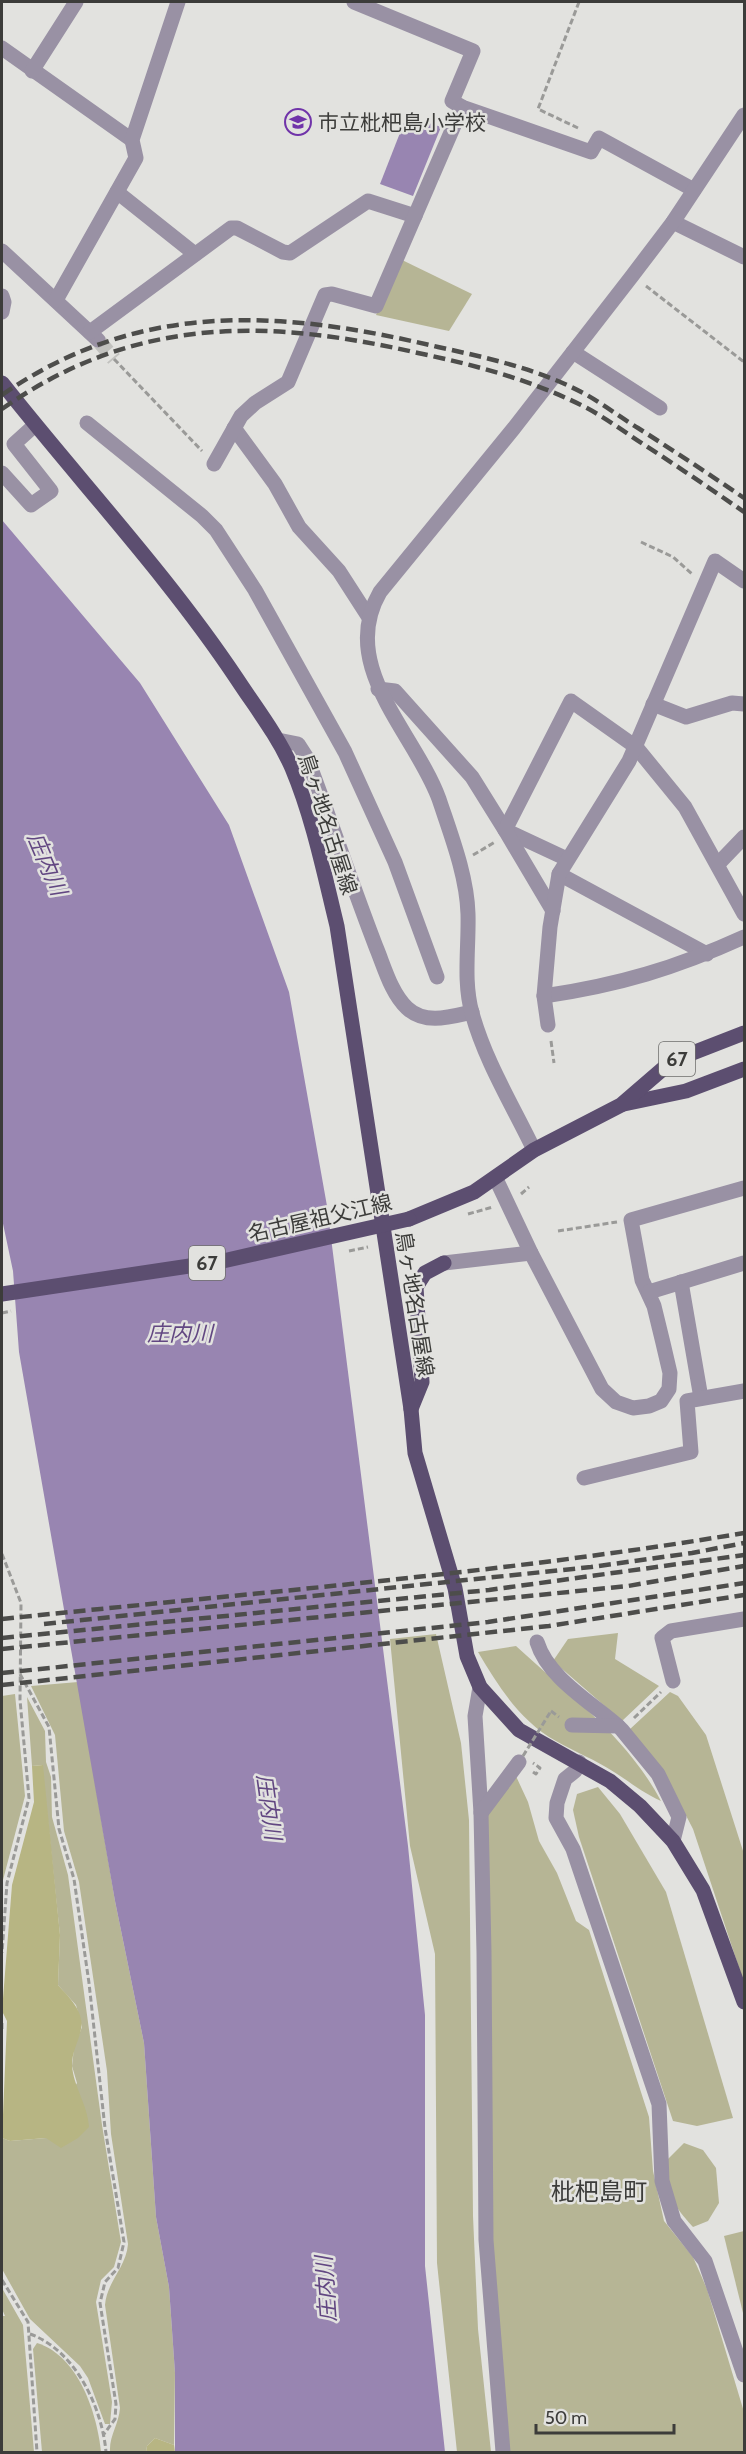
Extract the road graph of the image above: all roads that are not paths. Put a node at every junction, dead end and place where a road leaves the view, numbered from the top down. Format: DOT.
graph roads {
  1 [pos="76,2"];
  2 [pos="178,2"];
  3 [pos="355,2"];
  4 [pos="2,48"];
  5 [pos="32,71"];
  6 [pos="462,107"];
  7 [pos="744,115"];
  8 [pos="132,140"];
  9 [pos="694,190"];
  10 [pos="117,192"];
  11 [pos="415,216"];
  12 [pos="673,222"];
  13 [pos="2,251"];
  14 [pos="195,254"];
  15 [pos="744,257"];
  16 [pos="2,296"];
  17 [pos="56,300"];
  18 [pos="2,312"];
  19 [pos="573,352"];
  20 [pos="2,383"];
  21 [pos="660,408"];
  22 [pos="87,423"];
  23 [pos="35,425"];
  24 [pos="234,428"];
  25 [pos="214,464"];
  26 [pos="2,473"];
  27 [pos="744,581"];
  28 [pos="368,616"];
  29 [pos="378,689"];
  30 [pos="653,704"];
  31 [pos="744,704"];
  32 [pos="278,740"];
  33 [pos="636,747"];
  34 [pos="506,833"];
  35 [pos="744,837"];
  36 [pos="567,859"];
  37 [pos="719,863"];
  38 [pos="559,874"];
  39 [pos="553,911"];
  40 [pos="744,914"];
  41 [pos="744,937"];
  42 [pos="707,954"];
  43 [pos="437,977"];
  44 [pos="544,996"];
  45 [pos="472,1012"];
  46 [pos="548,1025"];
  47 [pos="744,1033"];
  48 [pos="744,1068"];
  49 [pos="621,1105"];
  50 [pos="534,1150"];
  51 [pos="496,1179"];
  52 [pos="744,1188"];
  53 [pos="531,1253"];
  54 [pos="444,1263"];
  55 [pos="744,1263"];
  56 [pos="681,1282"];
  57 [pos="649,1292"];
  58 [pos="2,1294"];
  59 [pos="744,1391"];
  60 [pos="701,1398"];
  61 [pos="411,1409"];
  62 [pos="584,1478"];
  63 [pos="744,1619"];
  64 [pos="537,1642"];
  65 [pos="672,1681"];
  66 [pos="480,1687"];
  67 [pos="572,1725"];
  68 [pos="620,1728"];
  69 [pos="521,1759"];
  70 [pos="579,1762"];
  71 [pos="481,1813"];
  72 [pos="673,1840"];
  73 [pos="744,2002"];
  74 [pos="744,2375"];
  75 [pos="503,2452"];
  1 -- 5 [label="street"];
  2 -- 8 [label="street"];
  3 -- 6 [label="street"];
  4 -- 5 [label="street"];
  5 -- 8 [label="street"];
  6 -- 9 [label="street"];
  6 -- 11 [label="street"];
  7 -- 9 [label="street"];
  8 -- 10 [label="street"];
  9 -- 12 [label="street"];
  10 -- 14 [label="street"];
  10 -- 17 [label="street"];
  11 -- 14 [label="street"];
  11 -- 24 [label="street"];
  12 -- 15 [label="street"];
  12 -- 19 [label="street"];
  13 -- 17 [label="street"];
  14 -- 17 [label="street"];
  16 -- 18 [label="street"];
  19 -- 21 [label="street"];
  19 -- 28 [label="street"];
  20 -- 23 [label="main road, 鳥ヶ地名古屋線"];
  22 -- 43 [label="street"];
  23 -- 26 [label="street"];
  23 -- 32 [label="main road, 鳥ヶ地名古屋線"];
  24 -- 25 [label="street"];
  24 -- 28 [label="street"];
  27 -- 30 [label="street"];
  28 -- 29 [label="street"];
  29 -- 34 [label="street"];
  29 -- 45 [label="street"];
  30 -- 31 [label="street"];
  30 -- 33 [label="street"];
  32 -- 45 [label="street"];
  32 -- 61 [label="main road, 鳥ヶ地名古屋線"];
  33 -- 34 [label="street"];
  33 -- 36 [label="street"];
  33 -- 37 [label="street"];
  34 -- 36 [label="street"];
  34 -- 39 [label="street"];
  35 -- 37 [label="street"];
  36 -- 38 [label="street"];
  37 -- 40 [label="street"];
  38 -- 39 [label="street"];
  38 -- 42 [label="street"];
  39 -- 44 [label="street"];
  41 -- 42 [label="street"];
  42 -- 44 [label="street"];
  44 -- 46 [label="street"];
  45 -- 50 [label="street"];
  47 -- 49 [label="main road, 名古屋祖父江線 / 67"];
  48 -- 49 [label="main road, 名古屋祖父江線 / 67"];
  49 -- 50 [label="main road, 名古屋祖父江線 / 67"];
  50 -- 51 [label="main road, 名古屋祖父江線 / 67"];
  51 -- 53 [label="street"];
  51 -- 58 [label="main road, 名古屋祖父江線 / 67, bridge"];
  52 -- 57 [label="street"];
  53 -- 54 [label="street"];
  53 -- 57 [label="street"];
  54 -- 61 [label="main road"];
  55 -- 56 [label="street"];
  56 -- 57 [label="street"];
  56 -- 60 [label="street"];
  59 -- 60 [label="street"];
  60 -- 62 [label="street"];
  61 -- 66 [label="main road, 鳥ヶ地名古屋線"];
  63 -- 65 [label="street"];
  64 -- 68 [label="street"];
  66 -- 70 [label="main road, 鳥ヶ地名古屋線"];
  66 -- 71 [label="street"];
  67 -- 68 [label="street"];
  68 -- 72 [label="street"];
  69 -- 71 [label="street"];
  70 -- 72 [label="main road, 鳥ヶ地名古屋線"];
  70 -- 74 [label="street"];
  71 -- 75 [label="street"];
  72 -- 73 [label="main road, 鳥ヶ地名古屋線"];
}
